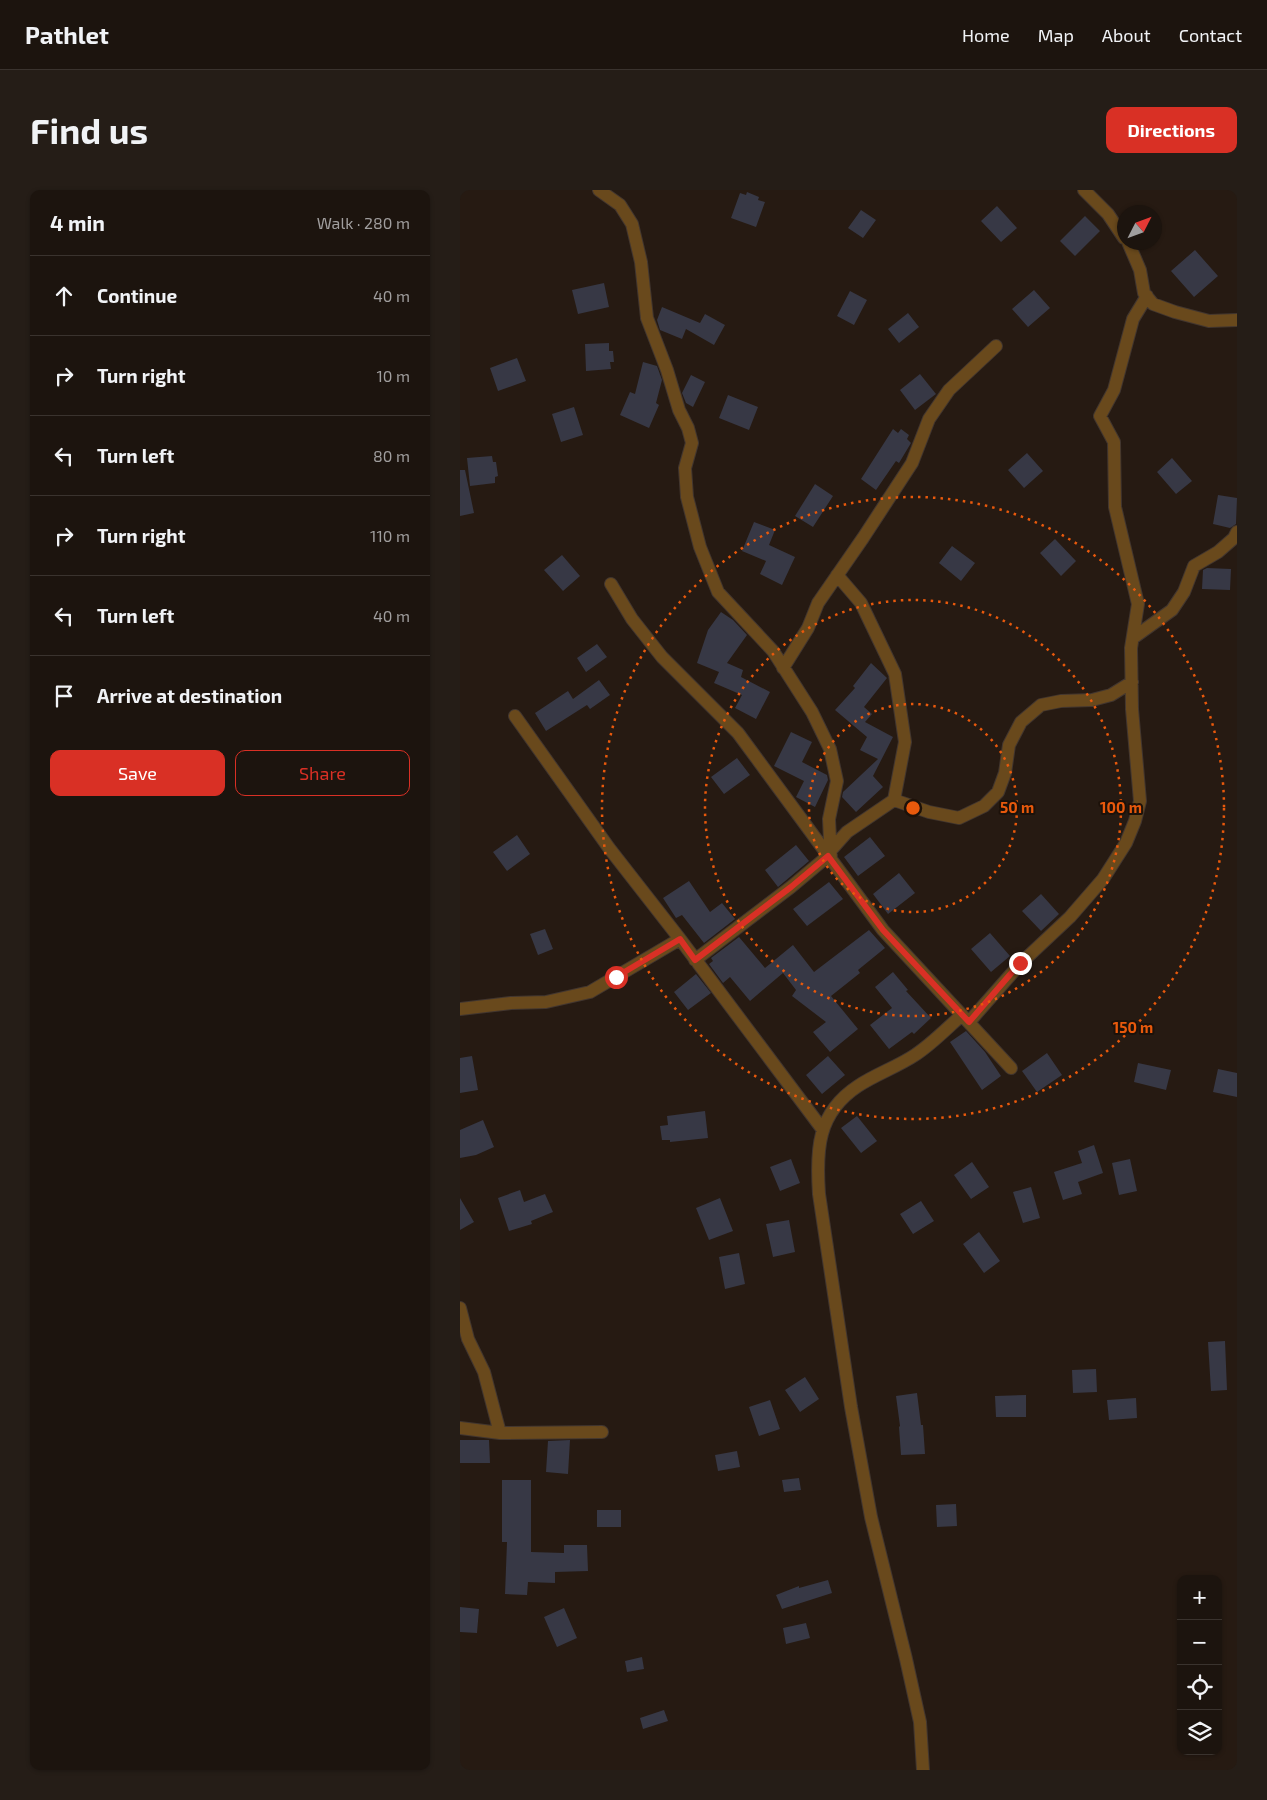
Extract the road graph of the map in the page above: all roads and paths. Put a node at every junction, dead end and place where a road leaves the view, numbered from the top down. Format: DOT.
graph roads {
  1 [pos="599,190"];
  2 [pos="1084,190"];
  3 [pos="1117,228"];
  4 [pos="1131,250"];
  5 [pos="1147,296"];
  6 [pos="1237,320"];
  7 [pos="996,346"];
  8 [pos="1237,532"];
  9 [pos="837,575"];
  10 [pos="611,584"];
  11 [pos="1133,638"];
  12 [pos="783,668"];
  13 [pos="1132,682"];
  14 [pos="515,716"];
  15 [pos="894,800"];
  16 [pos="830,855"];
  17 [pos="680,939"];
  18 [pos="695,960"];
  19 [pos="460,1009"];
  20 [pos="965,1019"];
  21 [pos="1011,1068"];
  22 [pos="823,1130"];
  23 [pos="460,1308"];
  24 [pos="460,1428"];
  25 [pos="602,1432"];
  26 [pos="500,1433"];
  27 [pos="922,1770"];
  1 -- 12 [label="street"];
  2 -- 3 [label="street"];
  4 -- 5 [label="street"];
  5 -- 6 [label="street"];
  5 -- 11 [label="street"];
  7 -- 9 [label="street"];
  8 -- 11 [label="street"];
  9 -- 12 [label="street"];
  9 -- 15 [label="street"];
  10 -- 16 [label="street"];
  11 -- 13 [label="street"];
  12 -- 16 [label="street"];
  13 -- 15 [label="street"];
  13 -- 20 [label="street"];
  14 -- 17 [label="street"];
  15 -- 16 [label="street"];
  16 -- 18 [label="street"];
  16 -- 20 [label="street"];
  17 -- 18 [label="street"];
  17 -- 19 [label="street"];
  18 -- 22 [label="street"];
  20 -- 21 [label="street"];
  20 -- 22 [label="street"];
  22 -- 27 [label="street"];
  23 -- 26 [label="street"];
  24 -- 26 [label="street"];
  25 -- 26 [label="street"];
}
